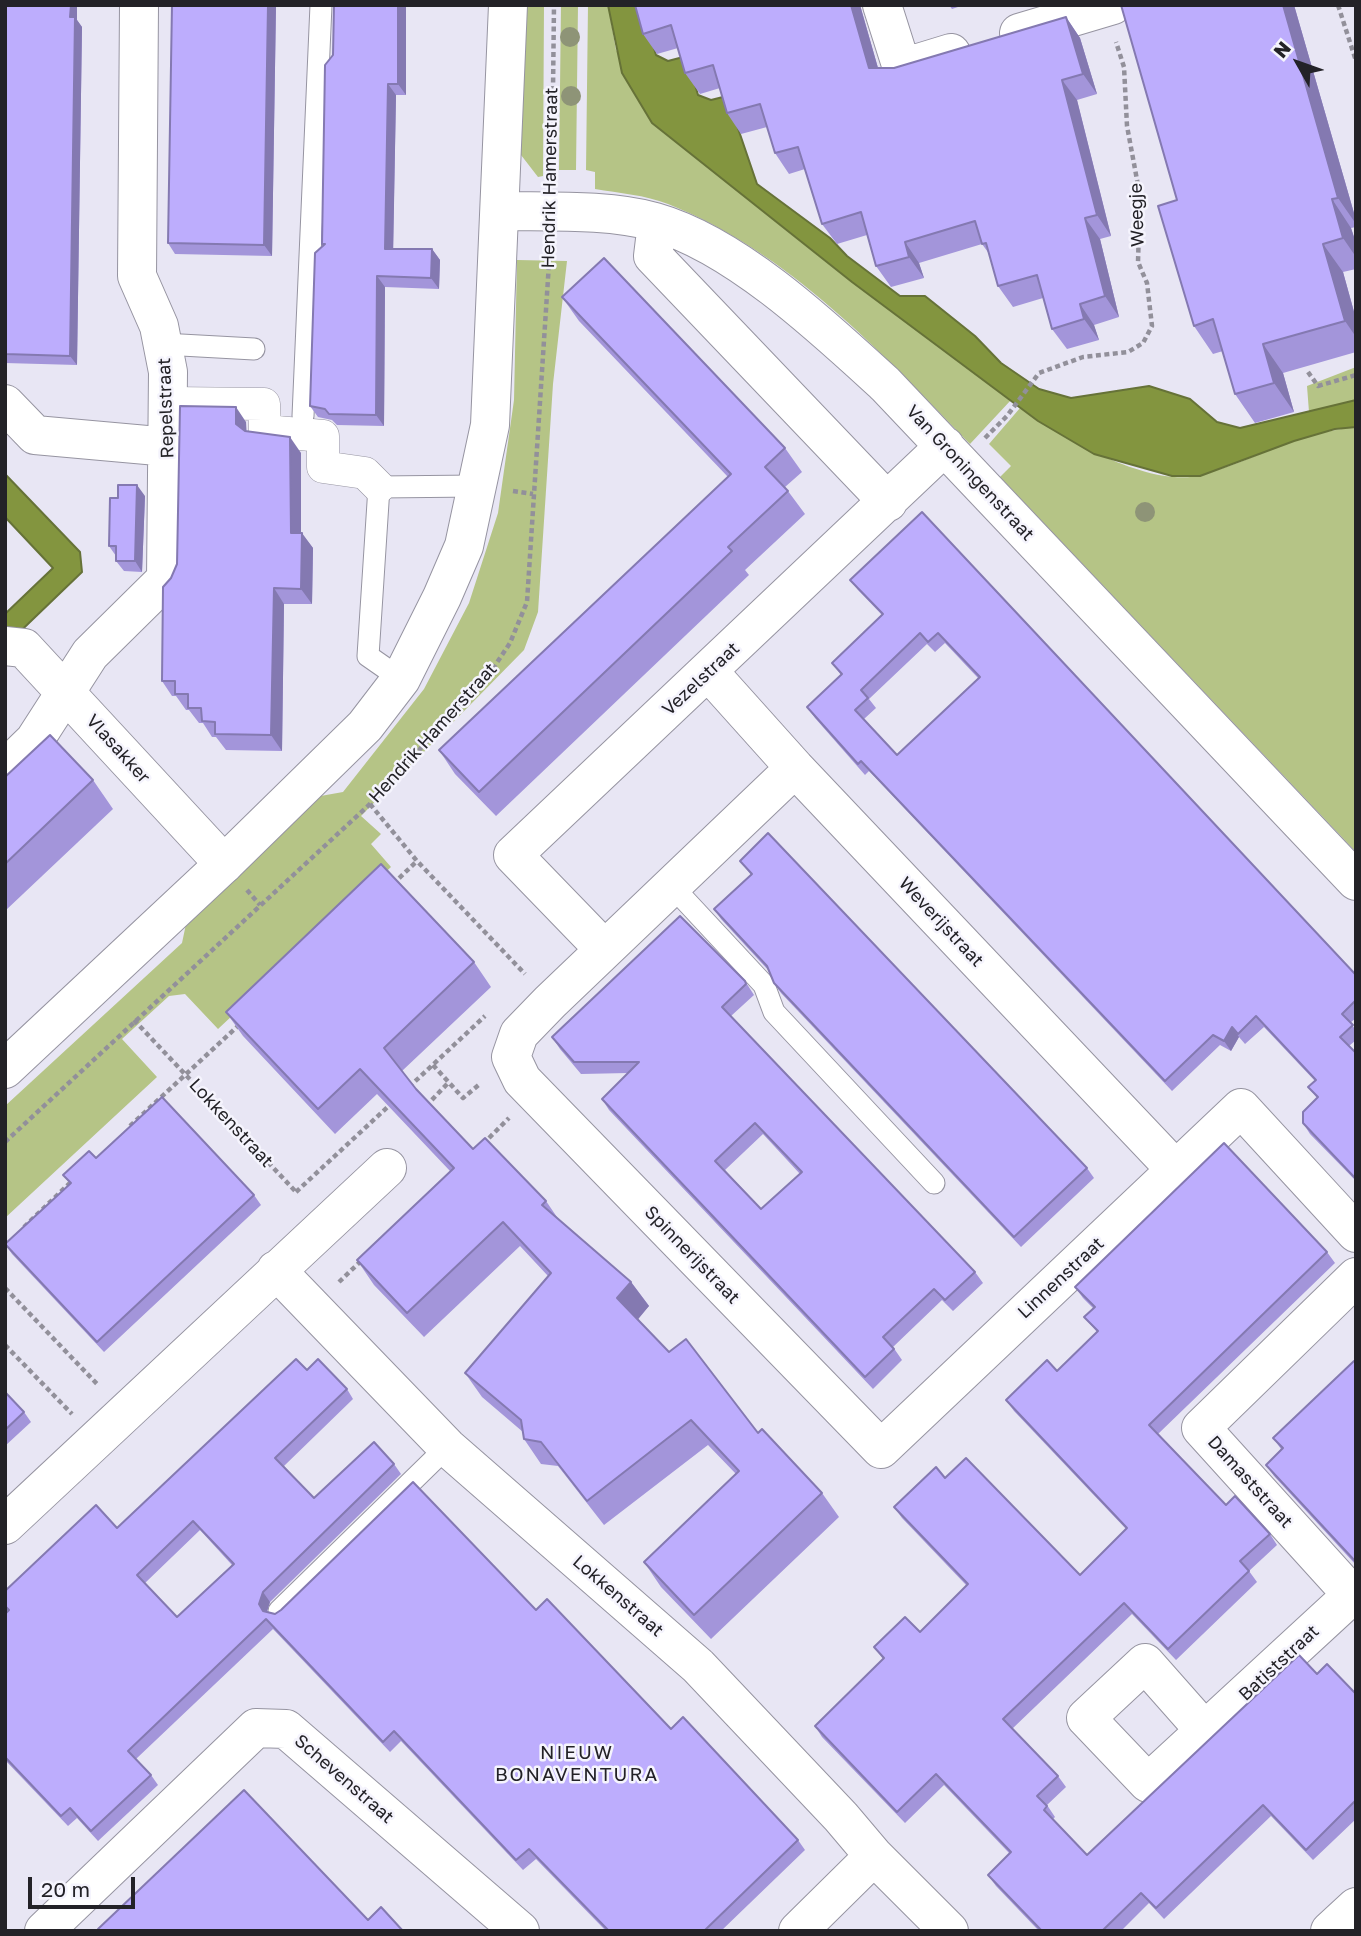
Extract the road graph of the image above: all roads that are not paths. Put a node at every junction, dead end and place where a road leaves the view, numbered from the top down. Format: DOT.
graph roads {
  1 [pos="139,5"];
  2 [pos="321,5"];
  3 [pos="508,5"];
  4 [pos="882,5"];
  5 [pos="1110,6"];
  6 [pos="500,211"];
  7 [pos="657,223"];
  8 [pos="163,344"];
  9 [pos="254,349"];
  10 [pos="169,403"];
  11 [pos="5,404"];
  12 [pos="303,416"];
  13 [pos="264,417"];
  14 [pos="945,446"];
  15 [pos="169,447"];
  16 [pos="477,486"];
  17 [pos="379,487"];
  18 [pos="888,502"];
  19 [pos="15,647"];
  20 [pos="708,671"];
  21 [pos="401,679"];
  22 [pos="67,694"];
  23 [pos="795,768"];
  24 [pos="5,769"];
  25 [pos="224,864"];
  26 [pos="1356,881"];
  27 [pos="671,886"];
  28 [pos="604,948"];
  29 [pos="5,1069"];
  30 [pos="387,1168"];
  31 [pos="1176,1170"];
  32 [pos="933,1182"];
  33 [pos="1356,1233"];
  34 [pos="276,1270"];
  35 [pos="1354,1281"];
  36 [pos="447,1447"];
  37 [pos="881,1449"];
  38 [pos="5,1525"];
  39 [pos="1354,1597"];
  40 [pos="279,1611"];
  41 [pos="1206,1732"];
  42 [pos="874,1857"];
  43 [pos="1356,1907"];
  44 [pos="44,1931"];
  45 [pos="520,1931"];
  46 [pos="798,1931"];
  47 [pos="949,1931"];
  48 [pos="1330,1931"];
  1 -- 8 [label="street, Repelstraat"];
  2 -- 12 [label="lane"];
  3 -- 6 [label="street"];
  4 -- 5 [label="street"];
  6 -- 7 [label="street, Van Groningenstraat"];
  6 -- 16 [label="street"];
  7 -- 14 [label="street, Van Groningenstraat"];
  7 -- 18 [label="street"];
  8 -- 9 [label="lane"];
  8 -- 10 [label="street, Repelstraat"];
  10 -- 13 [label="street"];
  10 -- 15 [label="street, Repelstraat"];
  11 -- 15 [label="street"];
  12 -- 13 [label="street"];
  13 -- 17 [label="street"];
  14 -- 18 [label="street, Vezelstraat"];
  14 -- 26 [label="street, Van Groningenstraat"];
  15 -- 22 [label="street, Repelstraat"];
  16 -- 17 [label="lane"];
  16 -- 21 [label="street"];
  17 -- 21 [label="lane"];
  18 -- 20 [label="street, Vezelstraat"];
  19 -- 22 [label="street, Vlasakker"];
  20 -- 23 [label="street, Weverijstraat"];
  20 -- 28 [label="street, Vezelstraat"];
  21 -- 25 [label="street"];
  22 -- 24 [label="street"];
  22 -- 25 [label="street, Vlasakker"];
  23 -- 27 [label="street"];
  23 -- 31 [label="street, Weverijstraat"];
  25 -- 29 [label="street"];
  27 -- 28 [label="street"];
  27 -- 32 [label="lane"];
  28 -- 37 [label="street, Spinnerijstraat"];
  30 -- 34 [label="street"];
  31 -- 33 [label="street, Linnenstraat"];
  31 -- 37 [label="street, Linnenstraat"];
  34 -- 36 [label="street, Lokkenstraat"];
  34 -- 38 [label="street"];
  35 -- 39 [label="street, Damaststraat"];
  36 -- 40 [label="lane"];
  36 -- 42 [label="street, Lokkenstraat"];
  39 -- 41 [label="street, Batiststraat"];
  42 -- 46 [label="street"];
  42 -- 47 [label="street, Lokkenstraat"];
  43 -- 48 [label="street"];
  44 -- 45 [label="street, Schevenstraat"];
}
